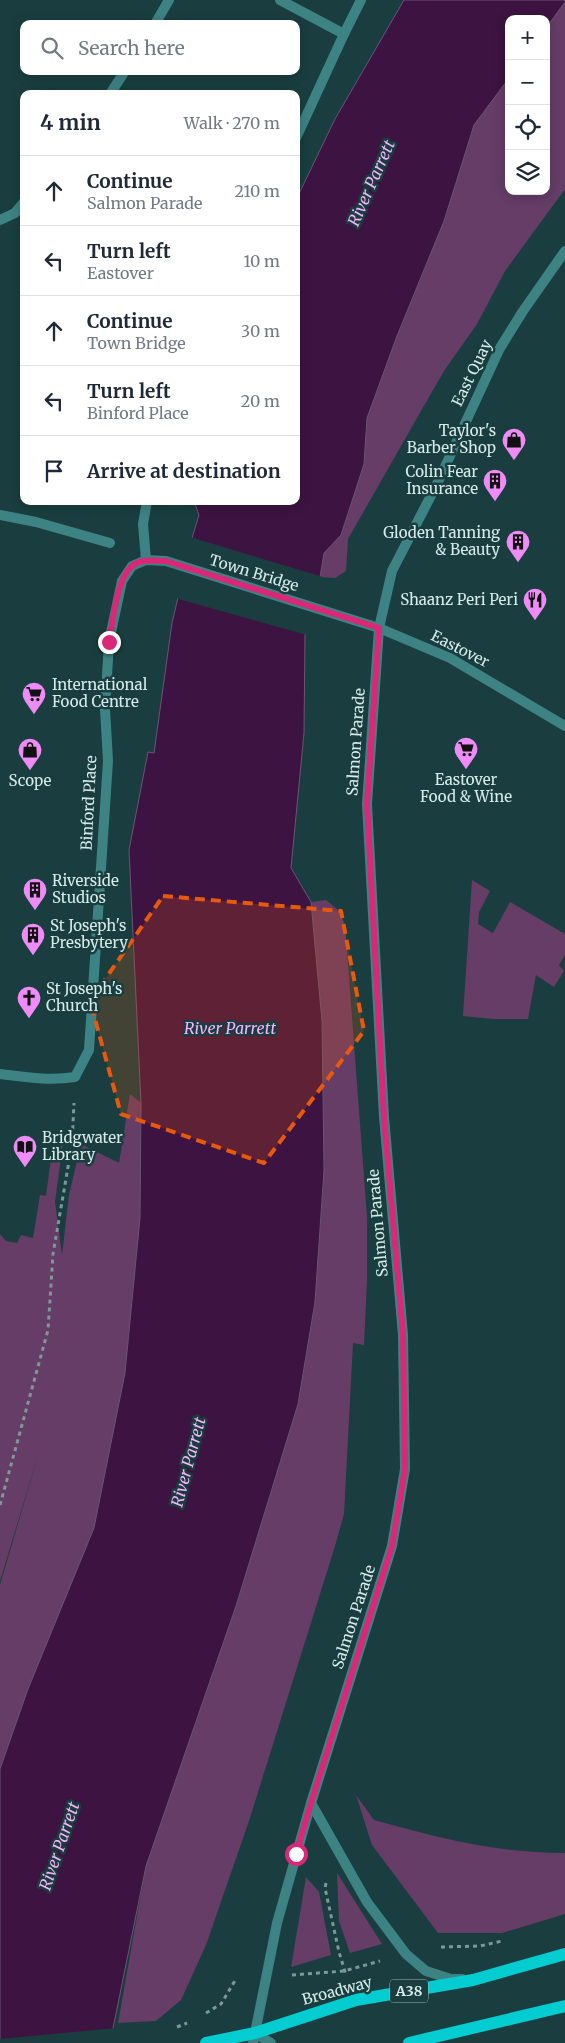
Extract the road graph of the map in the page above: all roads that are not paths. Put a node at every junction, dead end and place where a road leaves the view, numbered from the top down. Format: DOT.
graph roads {
  1 [pos="169,0"];
  2 [pos="280,0"];
  3 [pos="361,0"];
  4 [pos="157,20"];
  5 [pos="344,34"];
  6 [pos="122,75"];
  7 [pos="113,90"];
  8 [pos="300,129"];
  9 [pos="20,207"];
  10 [pos="0,220"];
  11 [pos="565,251"];
  12 [pos="146,505"];
  13 [pos="0,514"];
  14 [pos="110,543"];
  15 [pos="146,560"];
  16 [pos="334,613"];
  17 [pos="379,628"];
  18 [pos="565,726"];
  19 [pos="0,1074"];
  20 [pos="311,1803"];
  21 [pos="565,1954"];
  22 [pos="474,1980"];
  23 [pos="565,2006"];
  24 [pos="254,2038"];
  25 [pos="206,2043"];
  26 [pos="271,2043"];
  27 [pos="409,2043"];
  1 -- 4 [label="street"];
  2 -- 5 [label="street"];
  3 -- 5 [label="street"];
  5 -- 8 [label="street"];
  6 -- 7 [label="street"];
  9 -- 10 [label="street"];
  11 -- 17 [label="street, East Quay"];
  12 -- 15 [label="street"];
  13 -- 14 [label="street"];
  15 -- 16 [label="street, Town Bridge"];
  15 -- 19 [label="street, Binford Place"];
  16 -- 17 [label="street, Eastover"];
  17 -- 18 [label="street, Eastover"];
  17 -- 20 [label="street, Salmon Parade"];
  20 -- 22 [label="street"];
  20 -- 24 [label="street, Salmon Parade"];
  21 -- 22 [label="main road, Broadway / A38"];
  22 -- 24 [label="main road, Broadway / A38"];
  23 -- 27 [label="main road"];
  24 -- 25 [label="main road, Broadway / A38"];
  24 -- 26 [label="street"];
}
